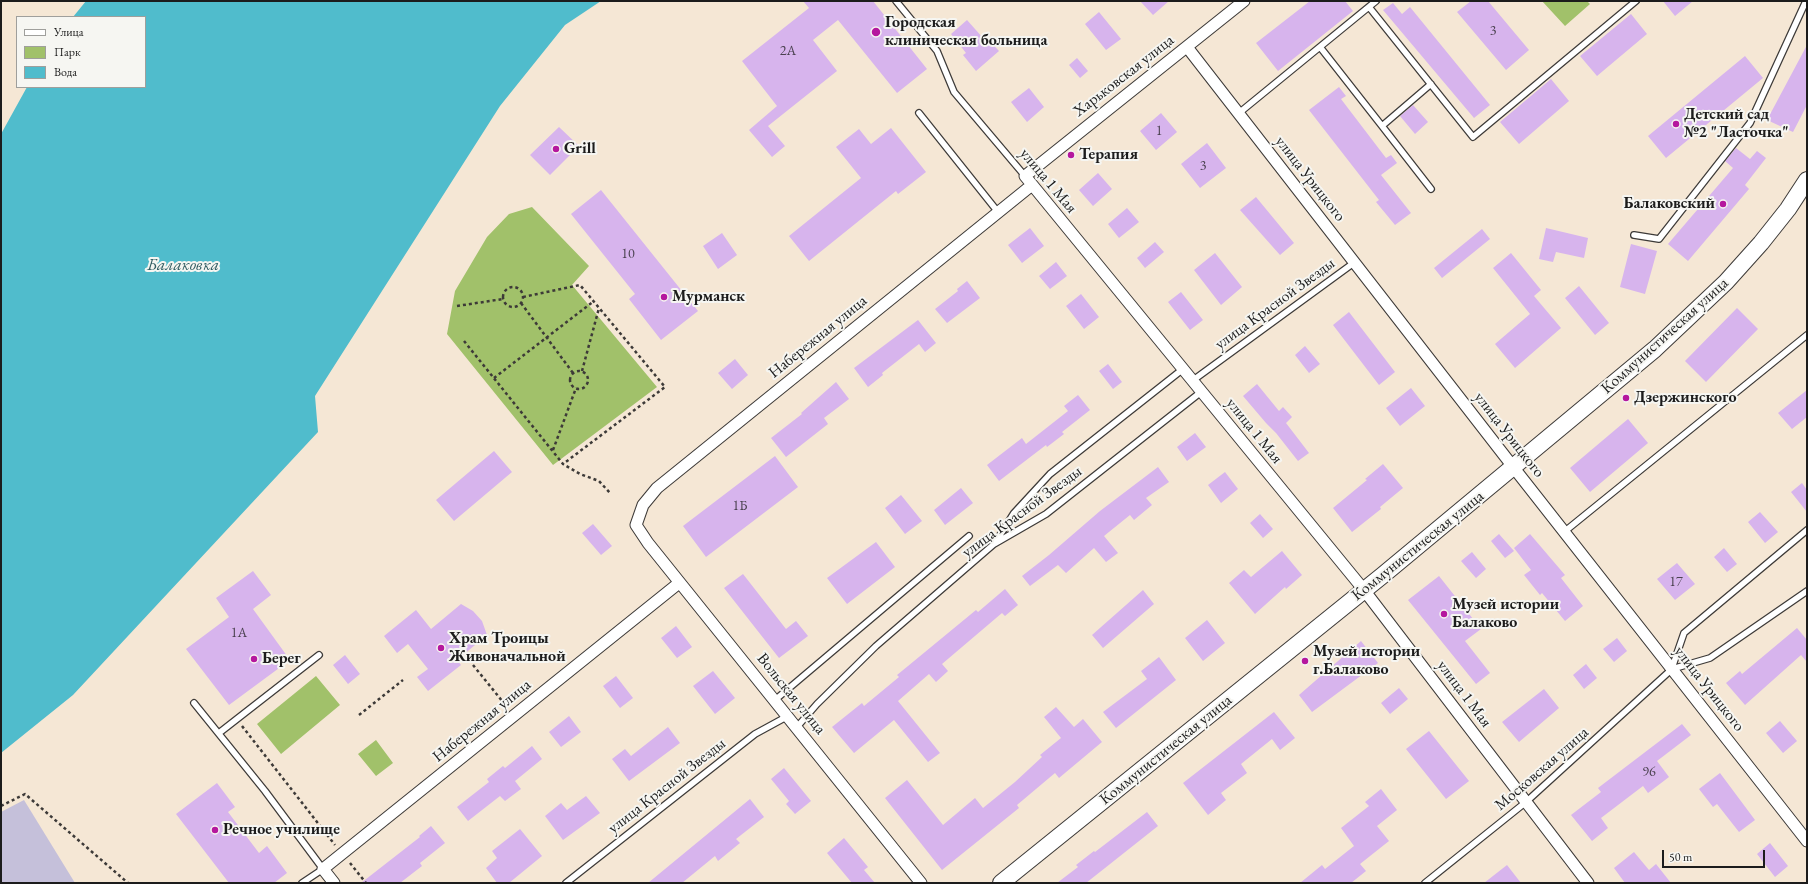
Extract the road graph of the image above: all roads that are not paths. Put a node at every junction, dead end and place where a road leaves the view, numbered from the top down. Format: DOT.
graph roads {
  1 [pos="896,1"];
  2 [pos="1244,1"];
  3 [pos="1376,1"];
  4 [pos="1636,1"];
  5 [pos="1806,1"];
  6 [pos="1369,7"];
  7 [pos="1187,47"];
  8 [pos="1320,47"];
  9 [pos="1431,84"];
  10 [pos="919,113"];
  11 [pos="1239,113"];
  12 [pos="1382,126"];
  13 [pos="1028,180"];
  14 [pos="1807,180"];
  15 [pos="1432,189"];
  16 [pos="998,212"];
  17 [pos="1634,235"];
  18 [pos="1354,262"];
  19 [pos="1807,335"];
  20 [pos="1183,369"];
  21 [pos="1192,381"];
  22 [pos="1201,392"];
  23 [pos="1514,468"];
  24 [pos="636,524"];
  25 [pos="1807,530"];
  26 [pos="1564,532"];
  27 [pos="969,536"];
  28 [pos="994,544"];
  29 [pos="679,583"];
  30 [pos="1364,590"];
  31 [pos="1807,591"];
  32 [pos="319,655"];
  33 [pos="1672,669"];
  34 [pos="775,700"];
  35 [pos="194,703"];
  36 [pos="788,716"];
  37 [pos="797,727"];
  38 [pos="218,734"];
  39 [pos="1526,802"];
  40 [pos="1807,841"];
  41 [pos="323,869"];
  42 [pos="302,883"];
  43 [pos="334,883"];
  44 [pos="566,883"];
  45 [pos="922,883"];
  46 [pos="1001,883"];
  47 [pos="1425,883"];
  48 [pos="1588,883"];
  1 -- 13 [label="lane, улица 1 Мая"];
  2 -- 7 [label="street, Харьковская улица"];
  3 -- 6 [label="lane"];
  4 -- 9 [label="lane"];
  5 -- 17 [label="lane"];
  6 -- 8 [label="lane"];
  6 -- 9 [label="lane"];
  7 -- 11 [label="street, улица Урицкого"];
  7 -- 13 [label="street, Харьковская улица"];
  8 -- 11 [label="lane"];
  8 -- 12 [label="lane"];
  9 -- 12 [label="lane"];
  10 -- 16 [label="lane"];
  11 -- 18 [label="street, улица Урицкого"];
  12 -- 15 [label="lane"];
  13 -- 16 [label="street, Набережная улица"];
  13 -- 20 [label="street, улица 1 Мая"];
  14 -- 23 [label="main road, Коммунистическая улица"];
  16 -- 24 [label="street, Набережная улица"];
  18 -- 21 [label="lane, улица Красной Звезды"];
  18 -- 23 [label="street, улица Урицкого"];
  19 -- 26 [label="lane"];
  20 -- 21 [label="street, улица 1 Мая"];
  20 -- 28 [label="lane"];
  21 -- 22 [label="street, улица 1 Мая"];
  22 -- 28 [label="lane, улица Красной Звезды"];
  22 -- 30 [label="street, улица 1 Мая"];
  23 -- 26 [label="street, улица Урицкого"];
  23 -- 30 [label="main road, Коммунистическая улица"];
  24 -- 29 [label="street, Вольская улица"];
  25 -- 33 [label="lane, Московская улица"];
  26 -- 33 [label="street, улица Урицкого"];
  27 -- 34 [label="lane"];
  28 -- 37 [label="lane, улица Красной Звезды"];
  29 -- 34 [label="street, Вольская улица"];
  29 -- 41 [label="street, Набережная улица"];
  30 -- 39 [label="street, улица 1 Мая"];
  30 -- 46 [label="main road, Коммунистическая улица"];
  31 -- 33 [label="lane, Московская улица"];
  32 -- 38 [label="lane"];
  33 -- 39 [label="lane, Московская улица"];
  33 -- 40 [label="street, улица Урицкого"];
  34 -- 36 [label="street, Вольская улица"];
  35 -- 38 [label="lane"];
  36 -- 37 [label="street, Вольская улица"];
  36 -- 44 [label="lane, улица Красной Звезды"];
  37 -- 45 [label="street, Вольская улица"];
  38 -- 41 [label="lane"];
  39 -- 47 [label="lane, Московская улица"];
  39 -- 48 [label="street, улица 1 Мая"];
  41 -- 42 [label="lane"];
  41 -- 43 [label="street"];
}
